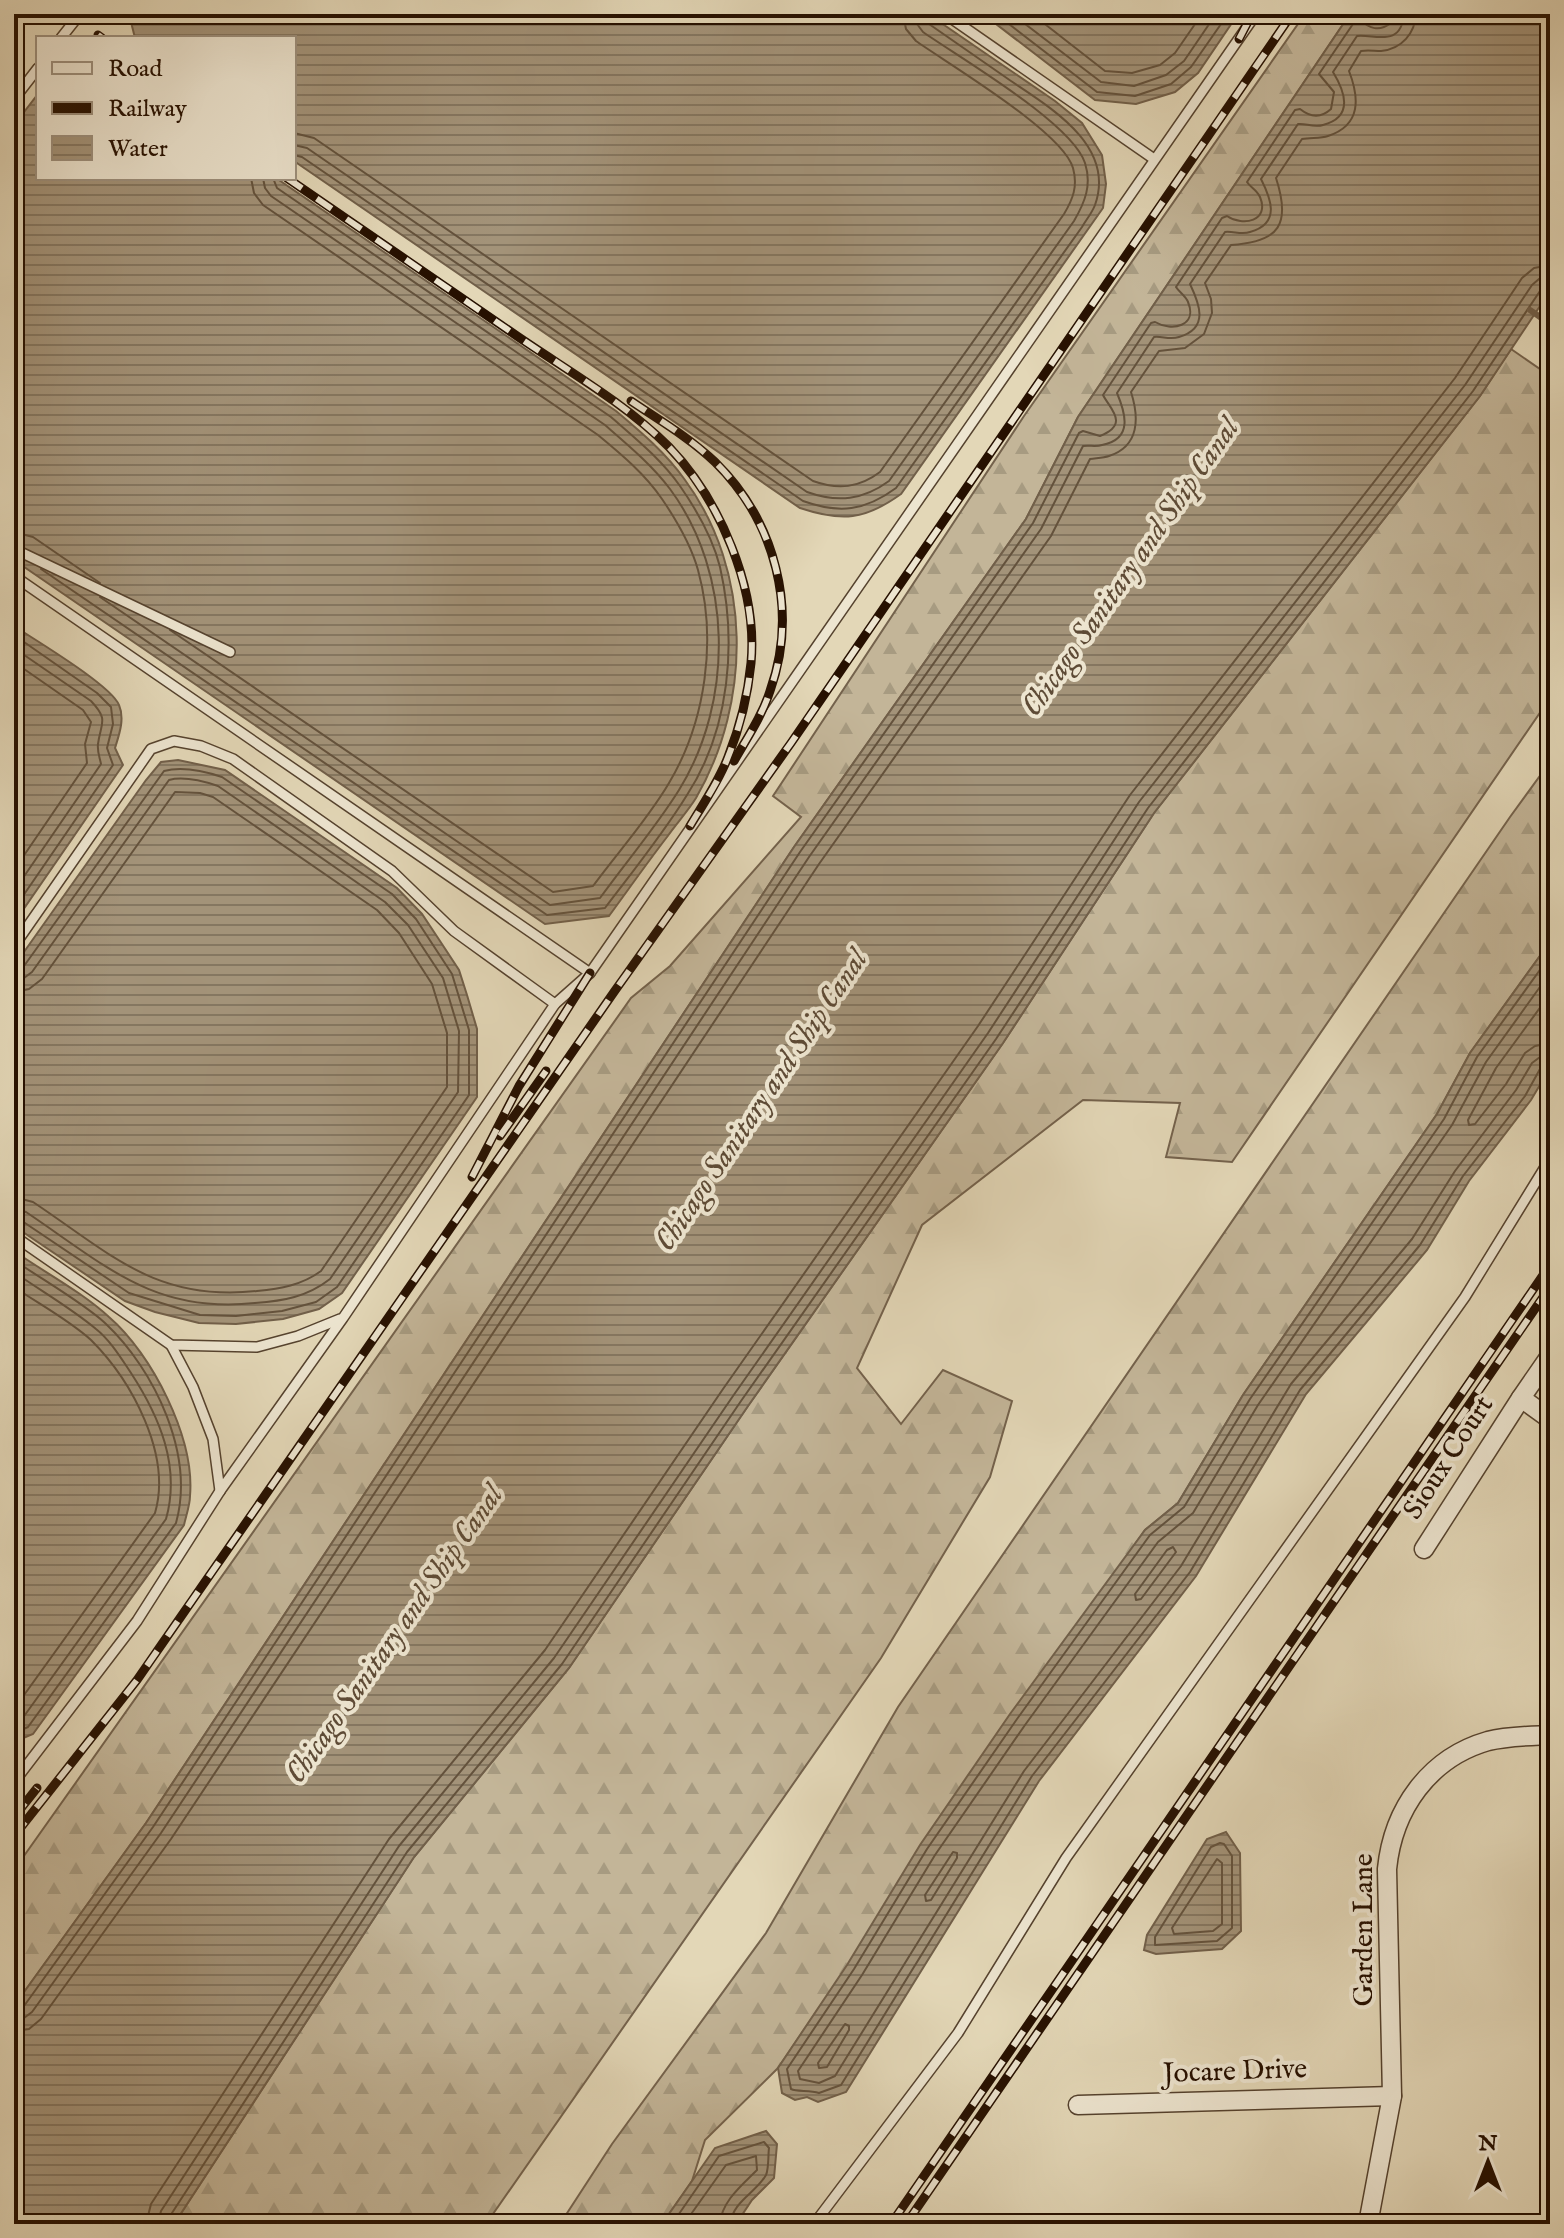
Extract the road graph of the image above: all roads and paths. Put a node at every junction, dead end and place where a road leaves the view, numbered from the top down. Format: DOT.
graph roads {
  1 [pos="80,14"];
  2 [pos="945,14"];
  3 [pos="1256,14"];
  4 [pos="63,36"];
  5 [pos="36,71"];
  6 [pos="14,99"];
  7 [pos="1154,159"];
  8 [pos="14,549"];
  9 [pos="14,576"];
  10 [pos="230,652"];
  11 [pos="14,946"];
  12 [pos="590,973"];
  13 [pos="555,1004"];
  14 [pos="1550,1159"];
  15 [pos="14,1236"];
  16 [pos="343,1318"];
  17 [pos="171,1345"];
  18 [pos="1550,1356"];
  19 [pos="1521,1398"];
  20 [pos="1550,1419"];
  21 [pos="220,1491"];
  22 [pos="1424,1549"];
  23 [pos="1550,1735"];
  24 [pos="14,1782"];
  25 [pos="1392,2096"];
  26 [pos="1078,2105"];
  27 [pos="814,2224"];
  28 [pos="1368,2224"];
  1 -- 4 [label="lane"];
  2 -- 7 [label="lane"];
  3 -- 7 [label="lane"];
  5 -- 6 [label="lane"];
  7 -- 12 [label="lane"];
  8 -- 10 [label="lane"];
  9 -- 12 [label="lane"];
  11 -- 13 [label="lane"];
  12 -- 13 [label="lane"];
  13 -- 16 [label="lane"];
  14 -- 27 [label="lane"];
  15 -- 17 [label="lane"];
  16 -- 17 [label="lane"];
  16 -- 21 [label="lane"];
  17 -- 21 [label="lane"];
  18 -- 19 [label="street, Sioux Court"];
  19 -- 20 [label="street"];
  19 -- 22 [label="street, Sioux Court"];
  21 -- 24 [label="lane"];
  23 -- 25 [label="street, Garden Lane"];
  25 -- 26 [label="street, Jocare Drive"];
  25 -- 28 [label="street, Garden Lane"];
}
